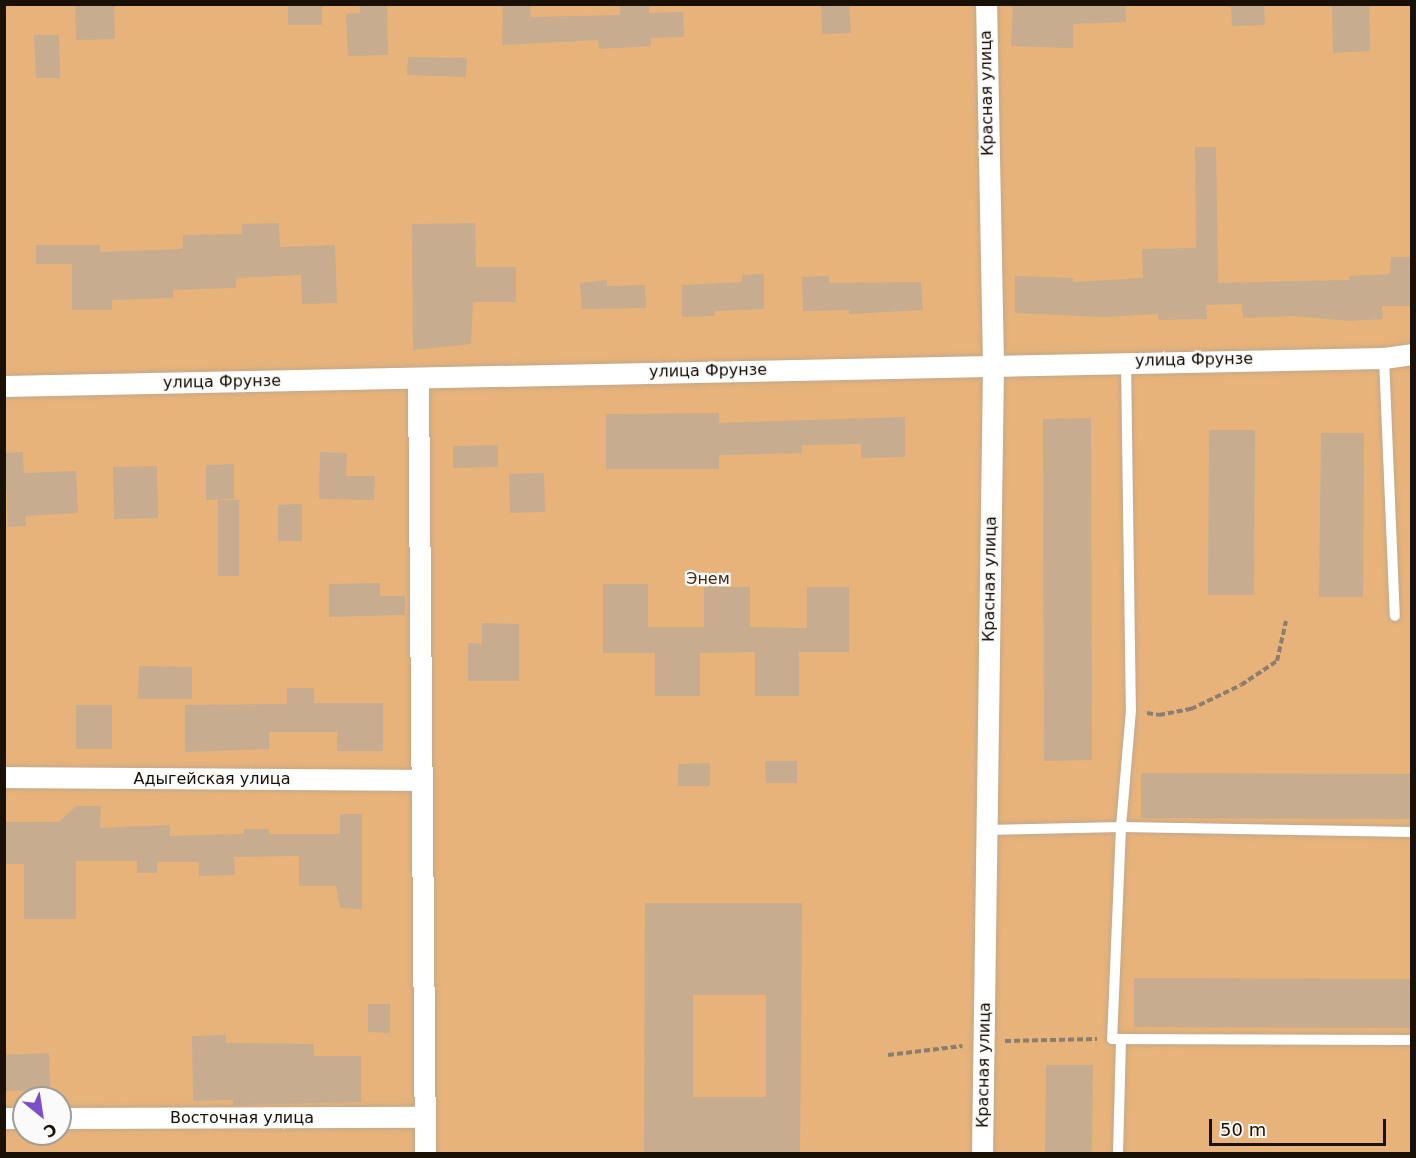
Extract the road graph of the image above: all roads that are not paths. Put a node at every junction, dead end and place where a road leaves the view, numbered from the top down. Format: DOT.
graph roads {
  1 [pos="986,4"];
  2 [pos="1412,354"];
  3 [pos="1384,358"];
  4 [pos="1126,361"];
  5 [pos="993,364"];
  6 [pos="418,378"];
  7 [pos="4,386"];
  8 [pos="1395,616"];
  9 [pos="4,777"];
  10 [pos="418,780"];
  11 [pos="1121,826"];
  12 [pos="987,830"];
  13 [pos="1412,832"];
  14 [pos="1117,1040"];
  15 [pos="1412,1040"];
  16 [pos="424,1117"];
  17 [pos="72,1118"];
  18 [pos="425,1154"];
  19 [pos="982,1154"];
  20 [pos="1118,1154"];
  1 -- 5 [label="street, Красная улица"];
  2 -- 3 [label="street, улица Фрунзе"];
  3 -- 4 [label="street, улица Фрунзе"];
  3 -- 8 [label="lane"];
  4 -- 5 [label="street, улица Фрунзе"];
  4 -- 11 [label="lane"];
  5 -- 6 [label="street, улица Фрунзе"];
  5 -- 12 [label="street, Красная улица"];
  6 -- 7 [label="street, улица Фрунзе"];
  6 -- 10 [label="street"];
  9 -- 10 [label="street, Адыгейская улица"];
  10 -- 16 [label="street"];
  11 -- 12 [label="lane"];
  11 -- 13 [label="lane"];
  11 -- 14 [label="lane"];
  12 -- 19 [label="street, Красная улица"];
  14 -- 15 [label="lane"];
  14 -- 20 [label="lane"];
  16 -- 17 [label="street, Восточная улица"];
  16 -- 18 [label="street"];
}
